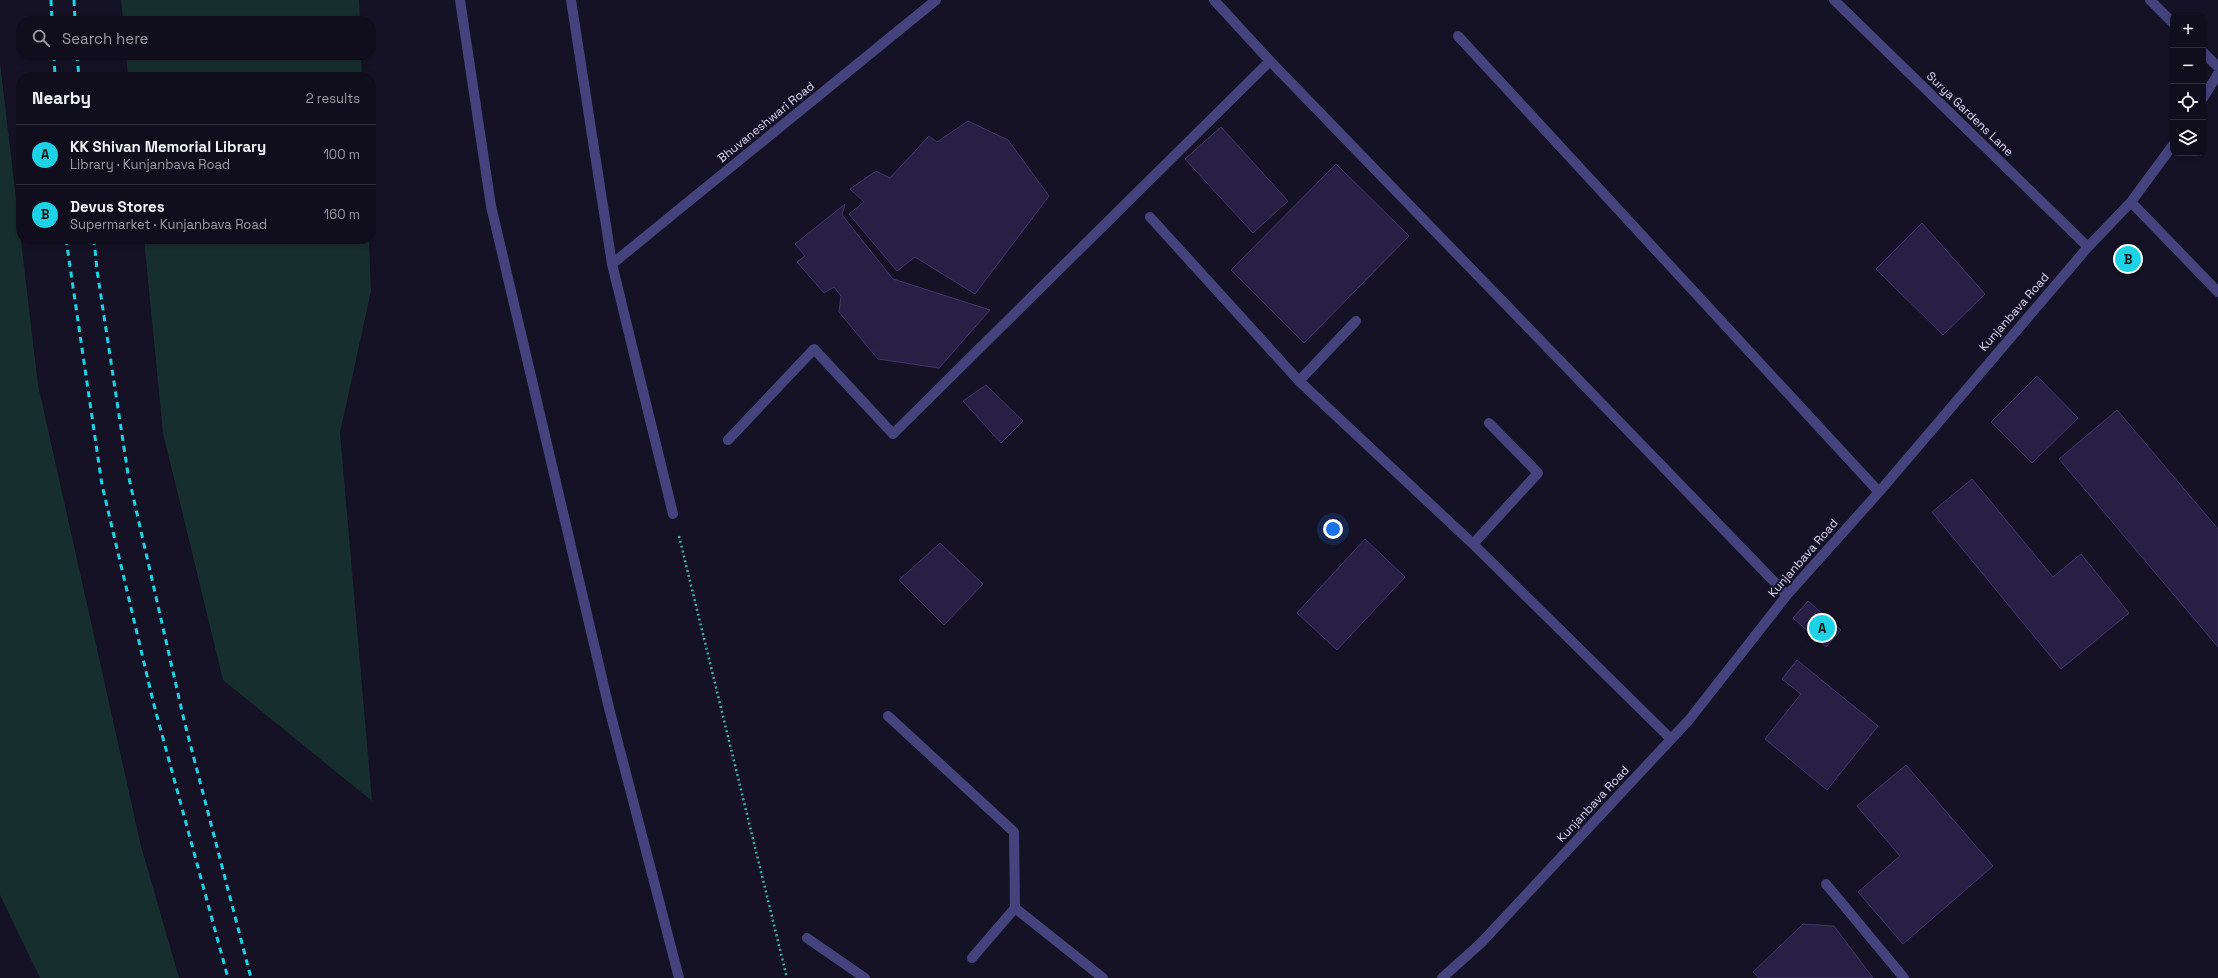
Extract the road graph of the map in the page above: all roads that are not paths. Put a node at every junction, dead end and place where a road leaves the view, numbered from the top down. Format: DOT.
graph roads {
  1 [pos="460,0"];
  2 [pos="571,0"];
  3 [pos="936,0"];
  4 [pos="1214,0"];
  5 [pos="1834,0"];
  6 [pos="2150,0"];
  7 [pos="2170,20"];
  8 [pos="1458,36"];
  9 [pos="2206,55"];
  10 [pos="1270,62"];
  11 [pos="2218,67"];
  12 [pos="2218,74"];
  13 [pos="2206,93"];
  14 [pos="2170,149"];
  15 [pos="2131,202"];
  16 [pos="1150,217"];
  17 [pos="2088,247"];
  18 [pos="612,264"];
  19 [pos="2218,292"];
  20 [pos="1356,321"];
  21 [pos="1299,381"];
  22 [pos="1489,423"];
  23 [pos="728,440"];
  24 [pos="1879,492"];
  25 [pos="673,514"];
  26 [pos="1473,544"];
  27 [pos="1787,595"];
  28 [pos="888,716"];
  29 [pos="1671,739"];
  30 [pos="1826,884"];
  31 [pos="1015,908"];
  32 [pos="807,938"];
  33 [pos="972,958"];
  34 [pos="679,978"];
  35 [pos="864,978"];
  36 [pos="1103,978"];
  37 [pos="1442,978"];
  38 [pos="1904,978"];
  1 -- 34 [label="street"];
  2 -- 18 [label="street"];
  3 -- 18 [label="street, Bhuvaneshwari Road"];
  4 -- 10 [label="street"];
  5 -- 17 [label="street, Surya Gardens Lane"];
  6 -- 7 [label="street"];
  8 -- 24 [label="street"];
  9 -- 11 [label="street"];
  10 -- 23 [label="street"];
  10 -- 27 [label="street"];
  12 -- 13 [label="street"];
  14 -- 15 [label="street, Kunjanbava Road"];
  15 -- 17 [label="street, Kunjanbava Road"];
  15 -- 19 [label="street"];
  16 -- 21 [label="street"];
  17 -- 24 [label="street, Kunjanbava Road"];
  18 -- 25 [label="street"];
  20 -- 21 [label="street"];
  21 -- 26 [label="street"];
  22 -- 26 [label="street"];
  24 -- 27 [label="street, Kunjanbava Road"];
  26 -- 29 [label="street"];
  27 -- 29 [label="street, Kunjanbava Road"];
  28 -- 31 [label="street"];
  29 -- 37 [label="street, Kunjanbava Road"];
  30 -- 38 [label="street"];
  31 -- 33 [label="street"];
  31 -- 36 [label="street"];
  32 -- 35 [label="street"];
}
